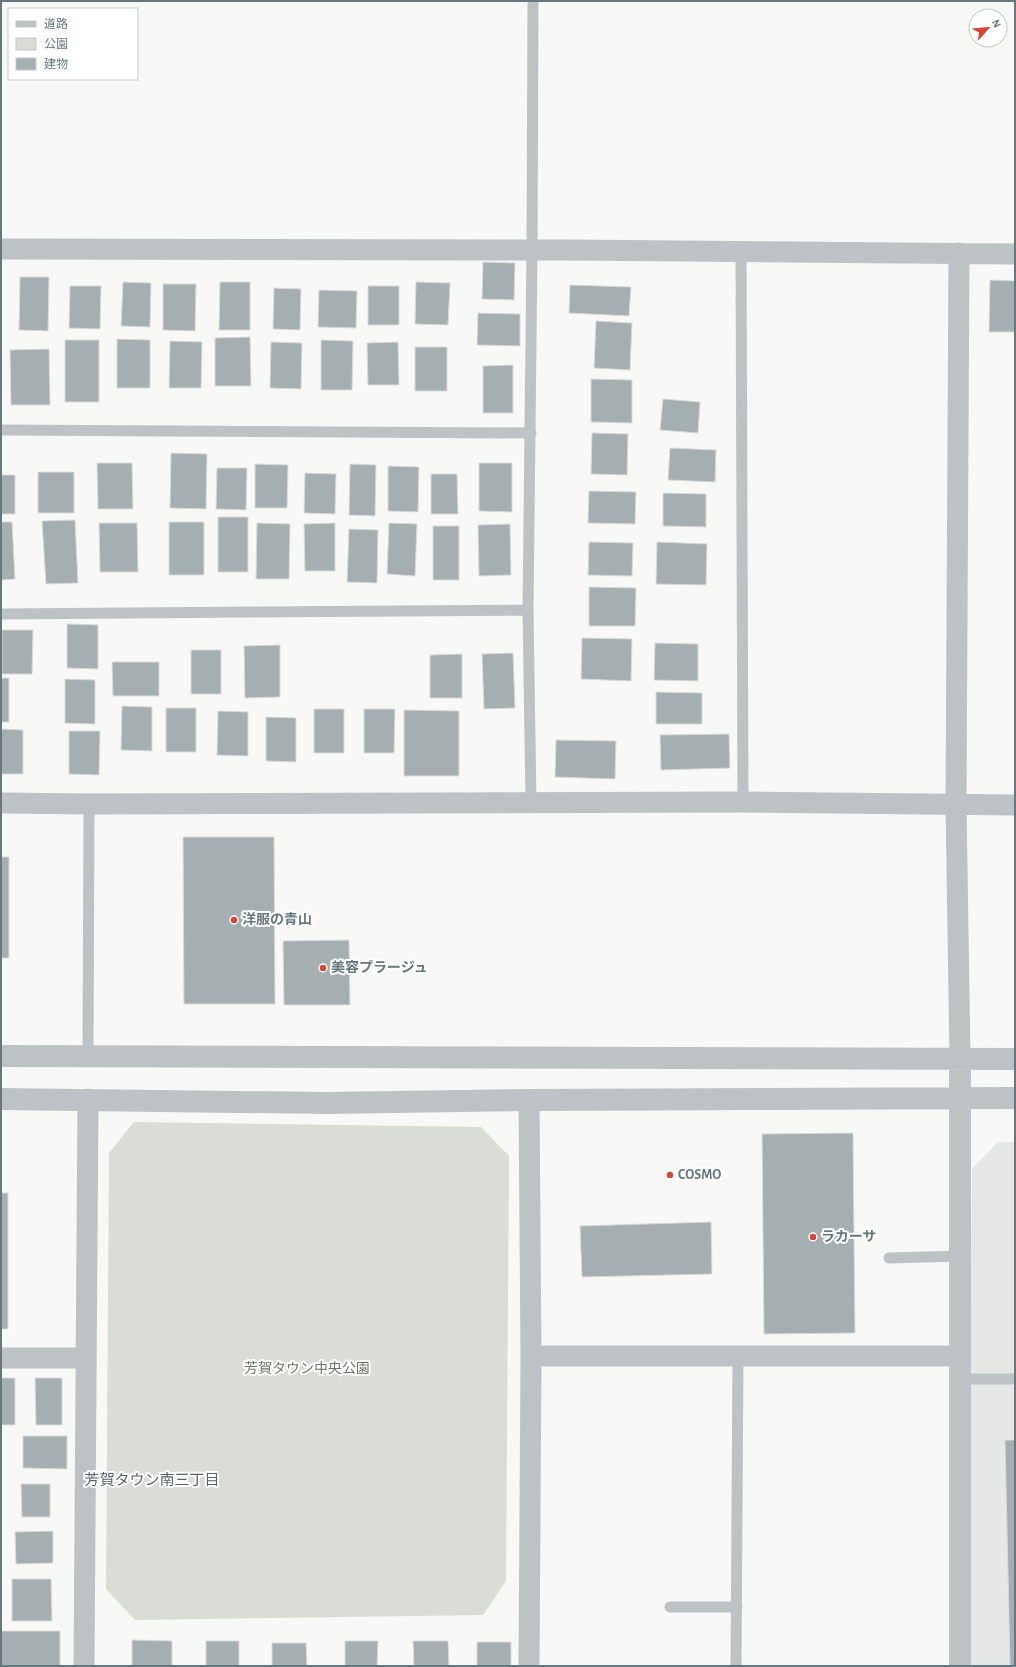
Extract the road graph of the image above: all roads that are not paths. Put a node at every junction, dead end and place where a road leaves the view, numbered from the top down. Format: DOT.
graph roads {
  1 [pos="533,1"];
  2 [pos="1,249"];
  3 [pos="532,250"];
  4 [pos="741,253"];
  5 [pos="959,253"];
  6 [pos="1015,254"];
  7 [pos="1,430"];
  8 [pos="531,433"];
  9 [pos="528,610"];
  10 [pos="1,614"];
  11 [pos="743,802"];
  12 [pos="1,803"];
  13 [pos="88,804"];
  14 [pos="530,804"];
  15 [pos="956,804"];
  16 [pos="1015,804"];
  17 [pos="1,1056"];
  18 [pos="88,1057"];
  19 [pos="960,1059"];
  20 [pos="1015,1059"];
  21 [pos="960,1097"];
  22 [pos="1015,1098"];
  23 [pos="1,1099"];
  24 [pos="88,1099"];
  25 [pos="529,1100"];
  26 [pos="960,1256"];
  27 [pos="889,1258"];
  28 [pos="531,1356"];
  29 [pos="960,1356"];
  30 [pos="738,1357"];
  31 [pos="1,1358"];
  32 [pos="86,1358"];
  33 [pos="960,1378"];
  34 [pos="1015,1379"];
  35 [pos="670,1607"];
  36 [pos="737,1607"];
  37 [pos="84,1666"];
  38 [pos="529,1666"];
  39 [pos="736,1666"];
  40 [pos="960,1666"];
  1 -- 3 [label="lane"];
  2 -- 3 [label="street"];
  3 -- 4 [label="street"];
  3 -- 8 [label="lane"];
  4 -- 5 [label="street"];
  4 -- 11 [label="lane"];
  5 -- 6 [label="street"];
  5 -- 15 [label="street"];
  7 -- 8 [label="lane"];
  8 -- 9 [label="lane"];
  9 -- 10 [label="lane"];
  9 -- 14 [label="lane"];
  11 -- 14 [label="street"];
  11 -- 15 [label="street"];
  12 -- 13 [label="street"];
  13 -- 14 [label="street"];
  13 -- 18 [label="lane"];
  15 -- 16 [label="street"];
  15 -- 19 [label="street"];
  17 -- 18 [label="street"];
  18 -- 19 [label="street"];
  19 -- 20 [label="street"];
  19 -- 21 [label="street"];
  21 -- 22 [label="street"];
  21 -- 25 [label="street"];
  21 -- 26 [label="street"];
  23 -- 24 [label="street"];
  24 -- 25 [label="street"];
  24 -- 32 [label="street"];
  25 -- 28 [label="street"];
  26 -- 27 [label="lane"];
  26 -- 29 [label="street"];
  28 -- 30 [label="street"];
  28 -- 38 [label="street"];
  29 -- 30 [label="street"];
  29 -- 33 [label="street"];
  30 -- 36 [label="lane"];
  31 -- 32 [label="street"];
  32 -- 37 [label="street"];
  33 -- 34 [label="lane"];
  33 -- 40 [label="street"];
  35 -- 36 [label="lane"];
  36 -- 39 [label="lane"];
}
